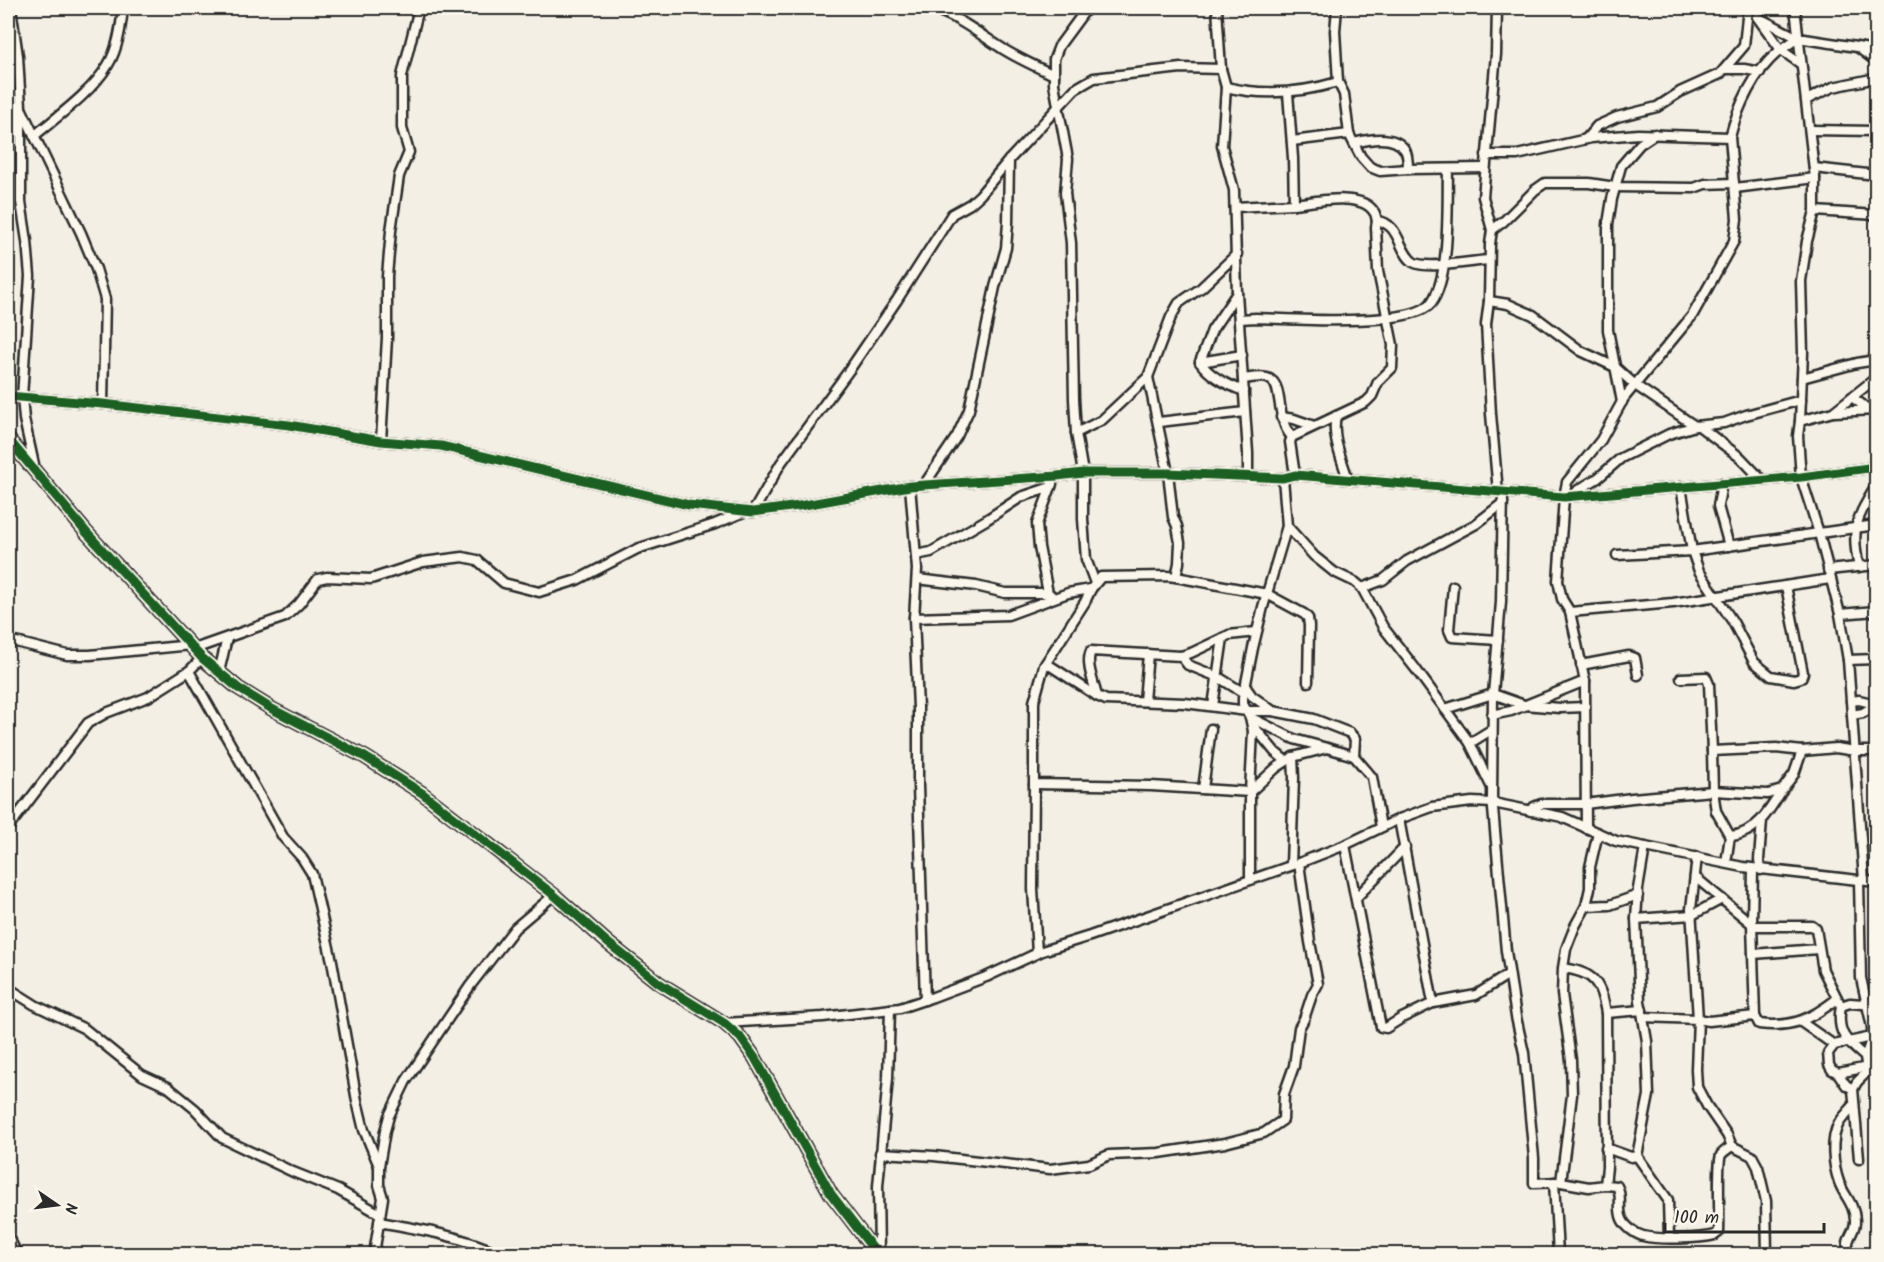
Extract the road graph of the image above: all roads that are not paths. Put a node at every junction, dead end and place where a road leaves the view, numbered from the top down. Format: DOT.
graph roads {
  1 [pos="11,8"];
  2 [pos="123,8"];
  3 [pos="419,8"];
  4 [pos="930,8"];
  5 [pos="1087,8"];
  6 [pos="1217,8"];
  7 [pos="1337,8"];
  8 [pos="1497,8"];
  9 [pos="1748,8"];
  10 [pos="1795,8"];
  11 [pos="1757,17"];
  12 [pos="1797,38"];
  13 [pos="1857,47"];
  14 [pos="1781,50"];
  15 [pos="1876,50"];
  16 [pos="1876,62"];
  17 [pos="1801,64"];
  18 [pos="1221,69"];
  19 [pos="1725,69"];
  20 [pos="1760,72"];
  21 [pos="1054,75"];
  22 [pos="1876,78"];
  23 [pos="1338,82"];
  24 [pos="1226,87"];
  25 [pos="1288,93"];
  26 [pos="1806,100"];
  27 [pos="21,106"];
  28 [pos="1058,108"];
  29 [pos="1810,130"];
  30 [pos="1876,131"];
  31 [pos="1349,134"];
  32 [pos="1655,134"];
  33 [pos="34,136"];
  34 [pos="1730,137"];
  35 [pos="1586,139"];
  36 [pos="1292,141"];
  37 [pos="1354,143"];
  38 [pos="1486,155"];
  39 [pos="1009,160"];
  40 [pos="1485,168"];
  41 [pos="1814,168"];
  42 [pos="1408,169"];
  43 [pos="1448,169"];
  44 [pos="1876,175"];
  45 [pos="1815,178"];
  46 [pos="1735,185"];
  47 [pos="1615,187"];
  48 [pos="1294,204"];
  49 [pos="1235,207"];
  50 [pos="1815,211"];
  51 [pos="1876,215"];
  52 [pos="1377,221"];
  53 [pos="1492,230"];
  54 [pos="1237,254"];
  55 [pos="1489,260"];
  56 [pos="1444,265"];
  57 [pos="1237,292"];
  58 [pos="1489,301"];
  59 [pos="1388,317"];
  60 [pos="1240,319"];
  61 [pos="1242,355"];
  62 [pos="1876,360"];
  63 [pos="1200,362"];
  64 [pos="1615,367"];
  65 [pos="1148,377"];
  66 [pos="1802,378"];
  67 [pos="1876,378"];
  68 [pos="1243,379"];
  69 [pos="1635,385"];
  70 [pos="1244,391"];
  71 [pos="8,396"];
  72 [pos="22,397"];
  73 [pos="1852,397"];
  74 [pos="1801,400"];
  75 [pos="1622,402"];
  76 [pos="103,404"];
  77 [pos="1873,410"];
  78 [pos="1245,412"];
  79 [pos="1833,412"];
  80 [pos="1336,416"];
  81 [pos="1281,417"];
  82 [pos="1159,422"];
  83 [pos="1800,422"];
  84 [pos="1314,426"];
  85 [pos="1697,426"];
  86 [pos="1076,433"];
  87 [pos="1292,437"];
  88 [pos="8,439"];
  89 [pos="381,441"];
  90 [pos="1876,467"];
  91 [pos="35,472"];
  92 [pos="1083,473"];
  93 [pos="1168,473"];
  94 [pos="1295,475"];
  95 [pos="1057,476"];
  96 [pos="1248,476"];
  97 [pos="1801,477"];
  98 [pos="1283,478"];
  99 [pos="1348,479"];
  100 [pos="1762,480"];
  101 [pos="1722,483"];
  102 [pos="924,485"];
  103 [pos="910,486"];
  104 [pos="1876,486"];
  105 [pos="1051,487"];
  106 [pos="1681,487"];
  107 [pos="1501,492"];
  108 [pos="1573,496"];
  109 [pos="1564,497"];
  110 [pos="1503,503"];
  111 [pos="749,512"];
  112 [pos="1876,525"];
  113 [pos="1287,526"];
  114 [pos="1854,530"];
  115 [pos="1820,533"];
  116 [pos="1729,546"];
  117 [pos="1692,551"];
  118 [pos="916,555"];
  119 [pos="1617,555"];
  120 [pos="1876,565"];
  121 [pos="1859,567"];
  122 [pos="1828,570"];
  123 [pos="1176,578"];
  124 [pos="917,579"];
  125 [pos="1830,579"];
  126 [pos="1093,586"];
  127 [pos="1453,586"];
  128 [pos="1786,586"];
  129 [pos="1362,588"];
  130 [pos="1267,594"];
  131 [pos="1051,596"];
  132 [pos="1716,596"];
  133 [pos="1876,611"];
  134 [pos="1569,612"];
  135 [pos="1840,614"];
  136 [pos="915,618"];
  137 [pos="1256,632"];
  138 [pos="227,638"];
  139 [pos="1223,638"];
  140 [pos="8,640"];
  141 [pos="1498,640"];
  142 [pos="196,651"];
  143 [pos="1148,654"];
  144 [pos="1180,656"];
  145 [pos="1876,659"];
  146 [pos="1848,660"];
  147 [pos="1046,663"];
  148 [pos="1581,665"];
  149 [pos="189,671"];
  150 [pos="219,672"];
  151 [pos="1638,675"];
  152 [pos="1218,676"];
  153 [pos="1681,678"];
  154 [pos="1585,681"];
  155 [pos="1308,682"];
  156 [pos="1244,690"];
  157 [pos="1493,693"];
  158 [pos="1097,696"];
  159 [pos="1144,701"];
  160 [pos="1851,701"];
  161 [pos="1524,705"];
  162 [pos="1876,705"];
  163 [pos="1214,706"];
  164 [pos="1585,707"];
  165 [pos="1445,708"];
  166 [pos="1273,711"];
  167 [pos="1492,715"];
  168 [pos="1852,715"];
  169 [pos="1250,717"];
  170 [pos="1211,729"];
  171 [pos="1491,730"];
  172 [pos="1470,743"];
  173 [pos="1327,748"];
  174 [pos="1712,751"];
  175 [pos="1802,751"];
  176 [pos="1855,751"];
  177 [pos="1876,751"];
  178 [pos="1354,756"];
  179 [pos="1289,759"];
  180 [pos="1034,784"];
  181 [pos="1492,788"];
  182 [pos="1203,789"];
  183 [pos="1782,789"];
  184 [pos="1713,791"];
  185 [pos="1250,792"];
  186 [pos="1493,803"];
  187 [pos="1585,804"];
  188 [pos="1531,811"];
  189 [pos="1400,819"];
  190 [pos="1762,820"];
  191 [pos="1381,827"];
  192 [pos="8,828"];
  193 [pos="1586,828"];
  194 [pos="1598,833"];
  195 [pos="1730,837"];
  196 [pos="1345,845"];
  197 [pos="1645,847"];
  198 [pos="1405,848"];
  199 [pos="1697,857"];
  200 [pos="1726,863"];
  201 [pos="1295,864"];
  202 [pos="1757,869"];
  203 [pos="1695,877"];
  204 [pos="1250,880"];
  205 [pos="1862,880"];
  206 [pos="1876,882"];
  207 [pos="554,895"];
  208 [pos="1638,895"];
  209 [pos="1356,898"];
  210 [pos="1722,899"];
  211 [pos="1586,906"];
  212 [pos="1692,915"];
  213 [pos="1636,919"];
  214 [pos="1752,924"];
  215 [pos="1818,950"];
  216 [pos="1037,953"];
  217 [pos="1753,954"];
  218 [pos="1563,968"];
  219 [pos="1509,974"];
  220 [pos="8,988"];
  221 [pos="925,1000"];
  222 [pos="1433,1003"];
  223 [pos="1839,1003"];
  224 [pos="1867,1004"];
  225 [pos="1876,1005"];
  226 [pos="890,1009"];
  227 [pos="1606,1013"];
  228 [pos="1642,1013"];
  229 [pos="1755,1016"];
  230 [pos="1698,1018"];
  231 [pos="1801,1022"];
  232 [pos="724,1023"];
  233 [pos="1874,1034"];
  234 [pos="1847,1042"];
  235 [pos="1834,1045"];
  236 [pos="1865,1057"];
  237 [pos="1872,1070"];
  238 [pos="1838,1073"];
  239 [pos="1853,1089"];
  240 [pos="1854,1105"];
  241 [pos="1732,1146"];
  242 [pos="1606,1148"];
  243 [pos="880,1153"];
  244 [pos="1637,1156"];
  245 [pos="1859,1159"];
  246 [pos="379,1166"];
  247 [pos="1558,1182"];
  248 [pos="1605,1185"];
  249 [pos="379,1218"];
  250 [pos="8,1236"];
  251 [pos="1669,1238"];
  252 [pos="494,1253"];
  253 [pos="17,1254"];
  254 [pos="374,1254"];
  255 [pos="878,1254"];
  256 [pos="1558,1254"];
  257 [pos="1767,1254"];
  258 [pos="1848,1254"];
  1 -- 27 [label="street"];
  2 -- 33 [label="street"];
  3 -- 89 [label="street"];
  4 -- 21 [label="street"];
  5 -- 21 [label="street"];
  6 -- 18 [label="street"];
  7 -- 23 [label="street"];
  8 -- 38 [label="street"];
  9 -- 11 [label="street"];
  9 -- 19 [label="street"];
  10 -- 12 [label="street"];
  11 -- 12 [label="street"];
  11 -- 14 [label="street"];
  12 -- 13 [label="street"];
  12 -- 14 [label="street"];
  12 -- 17 [label="street"];
  13 -- 15 [label="street"];
  13 -- 16 [label="street"];
  14 -- 17 [label="street"];
  14 -- 20 [label="street"];
  17 -- 26 [label="street"];
  18 -- 24 [label="street"];
  18 -- 28 [label="street"];
  19 -- 20 [label="street"];
  19 -- 35 [label="street"];
  20 -- 34 [label="street"];
  21 -- 28 [label="street"];
  22 -- 26 [label="street"];
  23 -- 25 [label="street"];
  23 -- 31 [label="street"];
  24 -- 25 [label="street"];
  24 -- 49 [label="street"];
  25 -- 36 [label="street"];
  26 -- 29 [label="street"];
  27 -- 33 [label="street"];
  27 -- 72 [label="street"];
  28 -- 39 [label="street"];
  28 -- 86 [label="street"];
  29 -- 30 [label="street"];
  29 -- 41 [label="street"];
  31 -- 36 [label="street"];
  31 -- 37 [label="street"];
  32 -- 34 [label="street"];
  32 -- 35 [label="street"];
  32 -- 47 [label="street"];
  33 -- 76 [label="street"];
  34 -- 46 [label="street"];
  35 -- 38 [label="street"];
  36 -- 48 [label="street"];
  37 -- 42 [label="street"];
  37 -- 42 [label="street"];
  38 -- 40 [label="street"];
  39 -- 102 [label="street"];
  39 -- 111 [label="street"];
  40 -- 43 [label="street"];
  40 -- 53 [label="street"];
  41 -- 44 [label="street"];
  41 -- 45 [label="street"];
  42 -- 43 [label="street"];
  43 -- 56 [label="street"];
  45 -- 46 [label="street"];
  45 -- 50 [label="street"];
  46 -- 47 [label="street"];
  46 -- 69 [label="street"];
  47 -- 53 [label="street"];
  47 -- 64 [label="street"];
  48 -- 49 [label="street"];
  48 -- 52 [label="street"];
  49 -- 54 [label="street"];
  50 -- 51 [label="street"];
  50 -- 66 [label="street"];
  52 -- 56 [label="street"];
  52 -- 59 [label="street"];
  53 -- 55 [label="street"];
  54 -- 57 [label="street"];
  54 -- 65 [label="street"];
  55 -- 56 [label="street"];
  55 -- 58 [label="street"];
  56 -- 59 [label="street"];
  57 -- 60 [label="street"];
  57 -- 63 [label="street"];
  58 -- 64 [label="street"];
  58 -- 107 [label="street"];
  59 -- 60 [label="street"];
  59 -- 80 [label="street"];
  60 -- 61 [label="street"];
  61 -- 63 [label="street"];
  61 -- 68 [label="street"];
  62 -- 66 [label="street"];
  63 -- 70 [label="street"];
  64 -- 69 [label="street"];
  64 -- 75 [label="street"];
  65 -- 82 [label="street"];
  65 -- 86 [label="street"];
  66 -- 74 [label="street"];
  67 -- 73 [label="street"];
  68 -- 70 [label="street"];
  68 -- 81 [label="street"];
  69 -- 75 [label="street"];
  69 -- 85 [label="street"];
  70 -- 78 [label="street"];
  71 -- 72 [label="street"];
  72 -- 76 [label="street"];
  72 -- 91 [label="street"];
  73 -- 77 [label="street"];
  73 -- 79 [label="street"];
  74 -- 83 [label="street"];
  74 -- 85 [label="street"];
  75 -- 109 [label="street"];
  76 -- 89 [label="street"];
  77 -- 79 [label="street"];
  78 -- 82 [label="street"];
  78 -- 96 [label="street"];
  79 -- 83 [label="street"];
  80 -- 84 [label="street"];
  80 -- 99 [label="street"];
  81 -- 84 [label="street"];
  81 -- 87 [label="street"];
  82 -- 93 [label="street"];
  83 -- 97 [label="street"];
  84 -- 87 [label="street"];
  85 -- 100 [label="street"];
  85 -- 108 [label="street"];
  86 -- 92 [label="street"];
  87 -- 94 [label="street"];
  88 -- 91 [label="street"];
  89 -- 111 [label="street"];
  90 -- 97 [label="street"];
  91 -- 142 [label="street"];
  92 -- 93 [label="street"];
  92 -- 95 [label="street"];
  92 -- 126 [label="street"];
  93 -- 96 [label="street"];
  93 -- 123 [label="street"];
  94 -- 98 [label="street"];
  94 -- 99 [label="street"];
  95 -- 102 [label="street"];
  95 -- 105 [label="street"];
  96 -- 98 [label="street"];
  97 -- 100 [label="street"];
  97 -- 115 [label="street"];
  98 -- 113 [label="street"];
  99 -- 107 [label="street"];
  100 -- 101 [label="street"];
  101 -- 106 [label="street"];
  101 -- 116 [label="street"];
  102 -- 103 [label="street"];
  103 -- 111 [label="street"];
  103 -- 118 [label="street"];
  104 -- 114 [label="street"];
  105 -- 118 [label="street"];
  105 -- 131 [label="street"];
  106 -- 108 [label="street"];
  106 -- 117 [label="street"];
  107 -- 109 [label="street"];
  107 -- 110 [label="street"];
  108 -- 109 [label="street"];
  109 -- 134 [label="street"];
  110 -- 129 [label="street"];
  110 -- 141 [label="street"];
  111 -- 138 [label="street"];
  112 -- 114 [label="street"];
  113 -- 129 [label="street"];
  113 -- 130 [label="street"];
  114 -- 115 [label="street"];
  114 -- 121 [label="street"];
  115 -- 116 [label="street"];
  115 -- 122 [label="street"];
  116 -- 117 [label="street"];
  117 -- 119 [label="street"];
  117 -- 132 [label="street"];
  118 -- 124 [label="street"];
  120 -- 121 [label="street"];
  121 -- 122 [label="street"];
  122 -- 125 [label="street"];
  123 -- 126 [label="street"];
  123 -- 130 [label="street"];
  124 -- 131 [label="street"];
  124 -- 136 [label="street"];
  125 -- 128 [label="street"];
  125 -- 135 [label="street"];
  126 -- 131 [label="street"];
  126 -- 147 [label="street"];
  127 -- 141 [label="street"];
  128 -- 132 [label="street"];
  128 -- 132 [label="street"];
  129 -- 165 [label="street"];
  130 -- 137 [label="street"];
  130 -- 155 [label="street"];
  131 -- 136 [label="street"];
  132 -- 134 [label="street"];
  133 -- 135 [label="street"];
  134 -- 148 [label="street"];
  135 -- 146 [label="street"];
  136 -- 221 [label="street"];
  137 -- 139 [label="street"];
  137 -- 156 [label="street"];
  138 -- 142 [label="street"];
  138 -- 150 [label="street"];
  139 -- 144 [label="street"];
  139 -- 152 [label="street"];
  140 -- 142 [label="street"];
  141 -- 157 [label="street"];
  142 -- 149 [label="street"];
  142 -- 150 [label="street"];
  143 -- 144 [label="street"];
  143 -- 158 [label="street"];
  143 -- 159 [label="street"];
  144 -- 152 [label="street"];
  145 -- 146 [label="street"];
  146 -- 160 [label="street"];
  147 -- 158 [label="street"];
  147 -- 180 [label="street"];
  148 -- 151 [label="street"];
  148 -- 154 [label="street"];
  149 -- 192 [label="street"];
  149 -- 246 [label="street"];
  150 -- 207 [label="street"];
  152 -- 156 [label="street"];
  152 -- 163 [label="street"];
  153 -- 174 [label="street"];
  154 -- 161 [label="street"];
  154 -- 164 [label="street"];
  156 -- 166 [label="street"];
  156 -- 169 [label="street"];
  157 -- 161 [label="street"];
  157 -- 165 [label="street"];
  157 -- 167 [label="street"];
  158 -- 159 [label="street"];
  159 -- 163 [label="street"];
  160 -- 162 [label="street"];
  160 -- 168 [label="street"];
  161 -- 164 [label="street"];
  161 -- 167 [label="street"];
  162 -- 168 [label="street"];
  163 -- 169 [label="street"];
  164 -- 187 [label="street"];
  165 -- 172 [label="street"];
  166 -- 169 [label="street"];
  166 -- 178 [label="street"];
  167 -- 171 [label="street"];
  168 -- 176 [label="street"];
  169 -- 173 [label="street"];
  169 -- 179 [label="street"];
  169 -- 185 [label="street"];
  170 -- 182 [label="street"];
  171 -- 172 [label="street"];
  171 -- 181 [label="street"];
  172 -- 181 [label="street"];
  173 -- 178 [label="street"];
  173 -- 179 [label="street"];
  174 -- 175 [label="street"];
  174 -- 184 [label="street"];
  175 -- 176 [label="street"];
  175 -- 183 [label="street"];
  176 -- 177 [label="street"];
  176 -- 205 [label="street"];
  178 -- 191 [label="street"];
  179 -- 185 [label="street"];
  179 -- 201 [label="street"];
  180 -- 182 [label="street"];
  180 -- 216 [label="street"];
  181 -- 186 [label="street"];
  182 -- 185 [label="street"];
  183 -- 184 [label="street"];
  183 -- 190 [label="street"];
  184 -- 187 [label="street"];
  184 -- 195 [label="street"];
  185 -- 204 [label="street"];
  186 -- 188 [label="street"];
  186 -- 189 [label="street"];
  186 -- 219 [label="street"];
  187 -- 188 [label="street"];
  187 -- 193 [label="street"];
  188 -- 193 [label="street"];
  189 -- 191 [label="street"];
  189 -- 198 [label="street"];
  190 -- 195 [label="street"];
  190 -- 202 [label="street"];
  191 -- 196 [label="street"];
  193 -- 194 [label="street"];
  194 -- 197 [label="street"];
  194 -- 211 [label="street"];
  195 -- 200 [label="street"];
  196 -- 201 [label="street"];
  196 -- 209 [label="street"];
  197 -- 199 [label="street"];
  197 -- 208 [label="street"];
  198 -- 209 [label="street"];
  198 -- 222 [label="street"];
  199 -- 200 [label="street"];
  199 -- 203 [label="street"];
  200 -- 202 [label="street"];
  201 -- 204 [label="street"];
  201 -- 243 [label="street"];
  202 -- 205 [label="street"];
  202 -- 214 [label="street"];
  203 -- 210 [label="street"];
  203 -- 212 [label="street"];
  204 -- 216 [label="street"];
  205 -- 206 [label="street"];
  205 -- 224 [label="street"];
  207 -- 232 [label="street"];
  207 -- 246 [label="street"];
  208 -- 211 [label="street"];
  208 -- 213 [label="street"];
  209 -- 222 [label="street"];
  210 -- 212 [label="street"];
  210 -- 214 [label="street"];
  211 -- 218 [label="street"];
  212 -- 213 [label="street"];
  212 -- 230 [label="street"];
  213 -- 228 [label="street"];
  214 -- 215 [label="street"];
  214 -- 217 [label="street"];
  215 -- 217 [label="street"];
  215 -- 223 [label="street"];
  216 -- 221 [label="street"];
  217 -- 229 [label="street"];
  218 -- 227 [label="street"];
  218 -- 247 [label="street"];
  219 -- 222 [label="street"];
  219 -- 247 [label="street"];
  220 -- 249 [label="street"];
  221 -- 226 [label="street"];
  223 -- 224 [label="street"];
  223 -- 231 [label="street"];
  223 -- 234 [label="street"];
  224 -- 225 [label="street"];
  224 -- 233 [label="street"];
  226 -- 232 [label="street"];
  226 -- 243 [label="street"];
  227 -- 228 [label="street"];
  227 -- 242 [label="street"];
  228 -- 230 [label="street"];
  228 -- 244 [label="street"];
  229 -- 230 [label="street"];
  229 -- 231 [label="street"];
  230 -- 241 [label="street"];
  231 -- 235 [label="street"];
  232 -- 255 [label="street"];
  233 -- 234 [label="street"];
  233 -- 236 [label="street"];
  234 -- 235 [label="street"];
  234 -- 236 [label="street"];
  235 -- 238 [label="street"];
  236 -- 237 [label="street"];
  237 -- 238 [label="street"];
  237 -- 239 [label="street"];
  238 -- 239 [label="street"];
  239 -- 240 [label="street"];
  240 -- 245 [label="street"];
  240 -- 258 [label="street"];
  241 -- 251 [label="street"];
  241 -- 257 [label="street"];
  242 -- 244 [label="street"];
  242 -- 248 [label="street"];
  243 -- 255 [label="street"];
  244 -- 251 [label="street"];
  246 -- 249 [label="street"];
  247 -- 248 [label="street"];
  247 -- 256 [label="street"];
  248 -- 251 [label="street"];
  249 -- 252 [label="street"];
  249 -- 254 [label="street"];
  250 -- 253 [label="street"];
}
